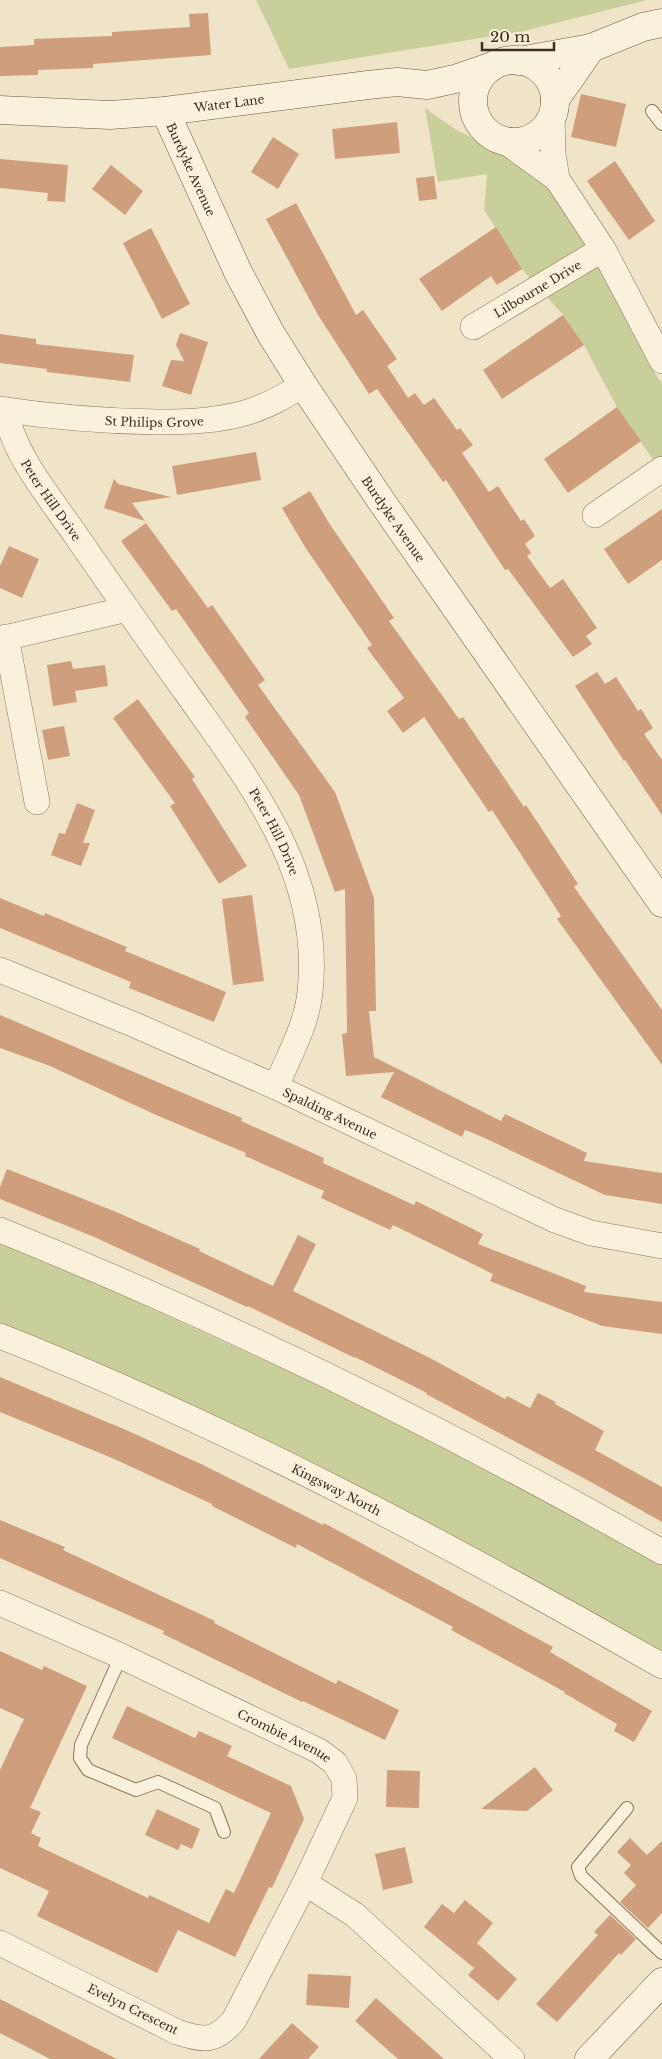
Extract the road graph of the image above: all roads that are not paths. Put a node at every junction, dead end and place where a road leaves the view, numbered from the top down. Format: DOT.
graph roads {
  1 [pos="662,23"];
  2 [pos="591,48"];
  3 [pos="506,64"];
  4 [pos="428,85"];
  5 [pos="553,109"];
  6 [pos="0,110"];
  7 [pos="652,110"];
  8 [pos="165,111"];
  9 [pos="478,122"];
  10 [pos="662,124"];
  11 [pos="506,142"];
  12 [pos="557,180"];
  13 [pos="603,249"];
  14 [pos="653,320"];
  15 [pos="473,327"];
  16 [pos="662,361"];
  17 [pos="303,385"];
  18 [pos="3,409"];
  19 [pos="662,469"];
  20 [pos="595,515"];
  21 [pos="127,609"];
  22 [pos="3,638"];
  23 [pos="37,802"];
  24 [pos="662,903"];
  25 [pos="0,970"];
  26 [pos="276,1087"];
  27 [pos="0,1230"];
  28 [pos="662,1246"];
  29 [pos="0,1336"];
  30 [pos="662,1552"];
  31 [pos="0,1603"];
  32 [pos="120,1656"];
  33 [pos="662,1666"];
  34 [pos="627,1808"];
  35 [pos="224,1832"];
  36 [pos="305,1883"];
  37 [pos="0,1943"];
  38 [pos="662,1953"];
  39 [pos="662,1982"];
  40 [pos="512,2059"];
  41 [pos="589,2059"];
  1 -- 2 [label="street, Water Lane"];
  2 -- 3 [label="street, Water Lane"];
  2 -- 5 [label="street"];
  3 -- 4 [label="street, Water Lane"];
  3 -- 5 [label="street"];
  3 -- 9 [label="street"];
  4 -- 8 [label="street, Water Lane"];
  4 -- 9 [label="street, Water Lane"];
  5 -- 11 [label="street"];
  5 -- 12 [label="street"];
  6 -- 8 [label="street, Water Lane"];
  7 -- 10 [label="lane"];
  8 -- 17 [label="street, Burdyke Avenue"];
  9 -- 11 [label="street"];
  11 -- 12 [label="street"];
  12 -- 13 [label="street"];
  13 -- 14 [label="street"];
  13 -- 15 [label="street, Lilbourne Drive"];
  14 -- 16 [label="street"];
  17 -- 18 [label="street, St Philips Grove"];
  17 -- 24 [label="street, Burdyke Avenue"];
  18 -- 21 [label="street, Peter Hill Drive"];
  19 -- 20 [label="street"];
  21 -- 22 [label="street"];
  21 -- 26 [label="street, Peter Hill Drive"];
  22 -- 23 [label="street"];
  25 -- 26 [label="street, Spalding Avenue"];
  26 -- 28 [label="street, Spalding Avenue"];
  27 -- 30 [label="street"];
  29 -- 33 [label="street, Kingsway North"];
  31 -- 32 [label="street, Crombie Avenue"];
  32 -- 35 [label="lane"];
  32 -- 36 [label="street, Crombie Avenue"];
  34 -- 38 [label="lane"];
  36 -- 37 [label="street, Evelyn Crescent"];
  36 -- 40 [label="street"];
  39 -- 41 [label="street"];
}
